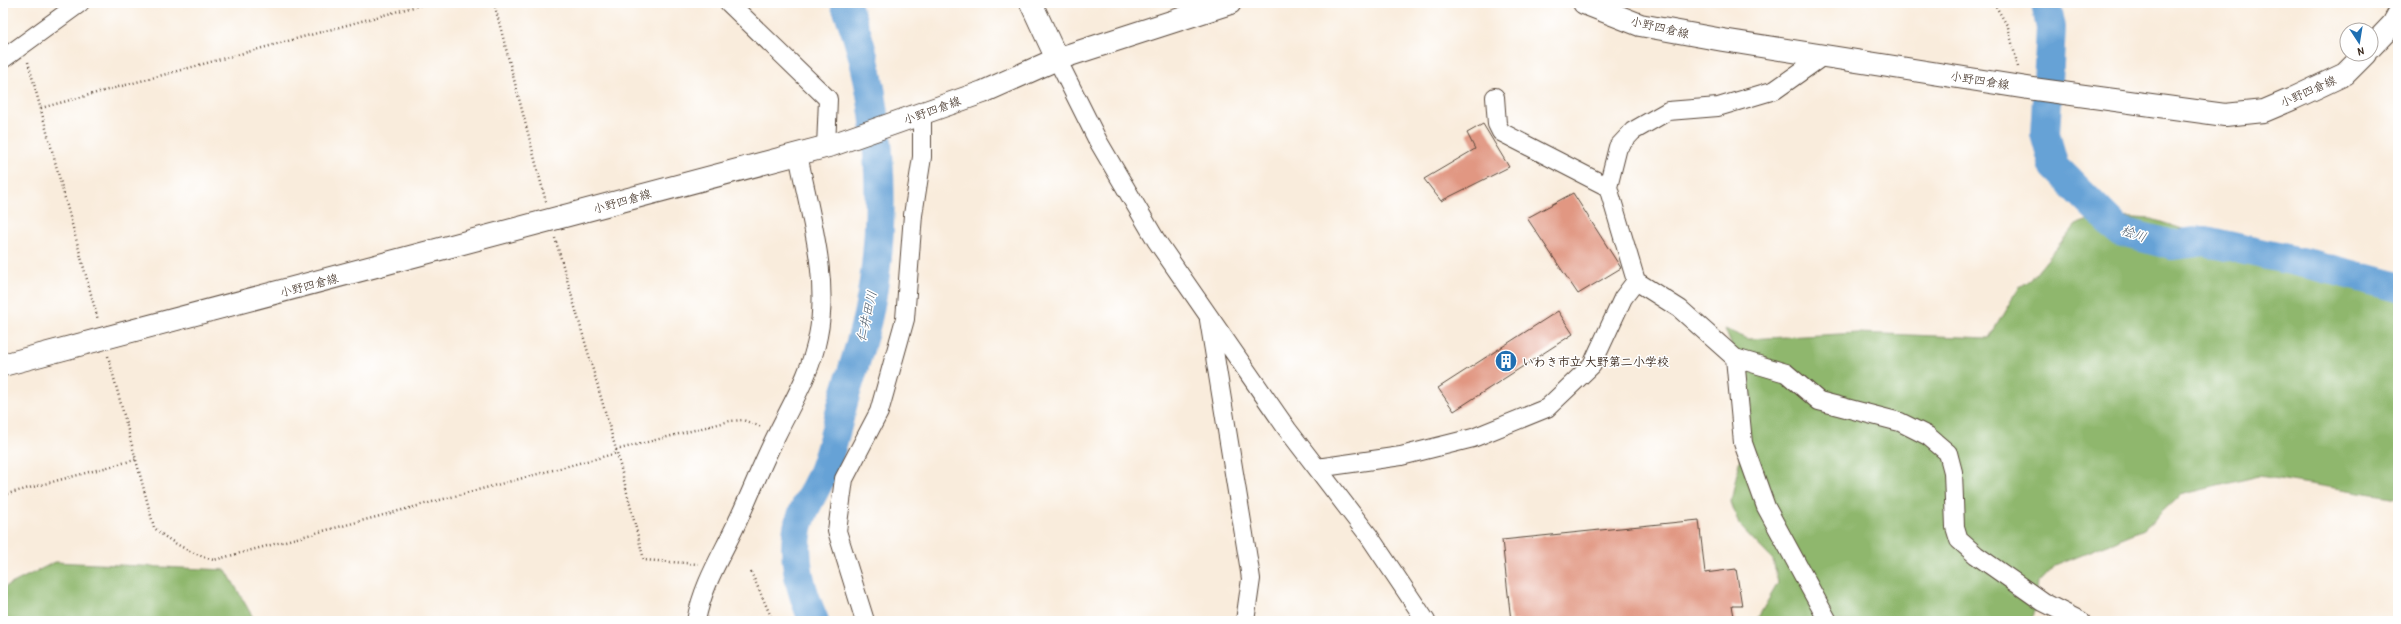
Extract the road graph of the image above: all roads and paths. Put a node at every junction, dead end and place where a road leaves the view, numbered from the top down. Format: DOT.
graph roads {
  1 [pos="80,3"];
  2 [pos="428,3"];
  3 [pos="494,3"];
  4 [pos="729,3"];
  5 [pos="1031,3"];
  6 [pos="1230,3"];
  7 [pos="1584,3"];
  8 [pos="1994,3"];
  9 [pos="2398,15"];
  10 [pos="2379,39"];
  11 [pos="17,48"];
  12 [pos="1823,56"];
  13 [pos="3,59"];
  14 [pos="1057,59"];
  15 [pos="2357,62"];
  16 [pos="2028,88"];
  17 [pos="1495,97"];
  18 [pos="41,108"];
  19 [pos="922,114"];
  20 [pos="829,146"];
  21 [pos="798,154"];
  22 [pos="1608,187"];
  23 [pos="550,222"];
  24 [pos="1636,281"];
  25 [pos="1208,316"];
  26 [pos="103,338"];
  27 [pos="1735,358"];
  28 [pos="3,365"];
  29 [pos="776,436"];
  30 [pos="617,452"];
  31 [pos="138,460"];
  32 [pos="1317,468"];
  33 [pos="3,495"];
  34 [pos="715,565"];
  35 [pos="751,572"];
  36 [pos="696,621"];
  37 [pos="773,621"];
  38 [pos="865,621"];
  39 [pos="1245,621"];
  40 [pos="1426,621"];
  41 [pos="1828,621"];
  42 [pos="2081,621"];
  1 -- 11 [label="street"];
  2 -- 18 [label="path"];
  3 -- 23 [label="path"];
  4 -- 20 [label="street"];
  5 -- 14 [label="main road"];
  6 -- 14 [label="main road, 小野四倉線"];
  7 -- 12 [label="main road, 小野四倉線"];
  8 -- 16 [label="path"];
  9 -- 10 [label="main road"];
  11 -- 13 [label="street"];
  11 -- 18 [label="path"];
  12 -- 16 [label="main road, 小野四倉線"];
  12 -- 22 [label="street"];
  14 -- 19 [label="main road, 小野四倉線"];
  14 -- 25 [label="street"];
  15 -- 16 [label="main road, 小野四倉線"];
  17 -- 22 [label="street"];
  18 -- 26 [label="path"];
  19 -- 20 [label="main road, 小野四倉線"];
  19 -- 38 [label="street"];
  20 -- 21 [label="main road, 小野四倉線"];
  21 -- 23 [label="main road, 小野四倉線"];
  21 -- 29 [label="street"];
  22 -- 24 [label="street"];
  23 -- 26 [label="main road, 小野四倉線"];
  23 -- 30 [label="path"];
  24 -- 27 [label="street"];
  24 -- 32 [label="street"];
  25 -- 32 [label="street"];
  25 -- 39 [label="street"];
  26 -- 28 [label="main road, 小野四倉線"];
  26 -- 31 [label="path"];
  27 -- 41 [label="street"];
  27 -- 42 [label="street"];
  29 -- 30 [label="path"];
  29 -- 34 [label="street"];
  30 -- 31 [label="path"];
  30 -- 34 [label="path"];
  31 -- 33 [label="path"];
  32 -- 40 [label="street"];
  34 -- 36 [label="street"];
  35 -- 37 [label="path"];
}
